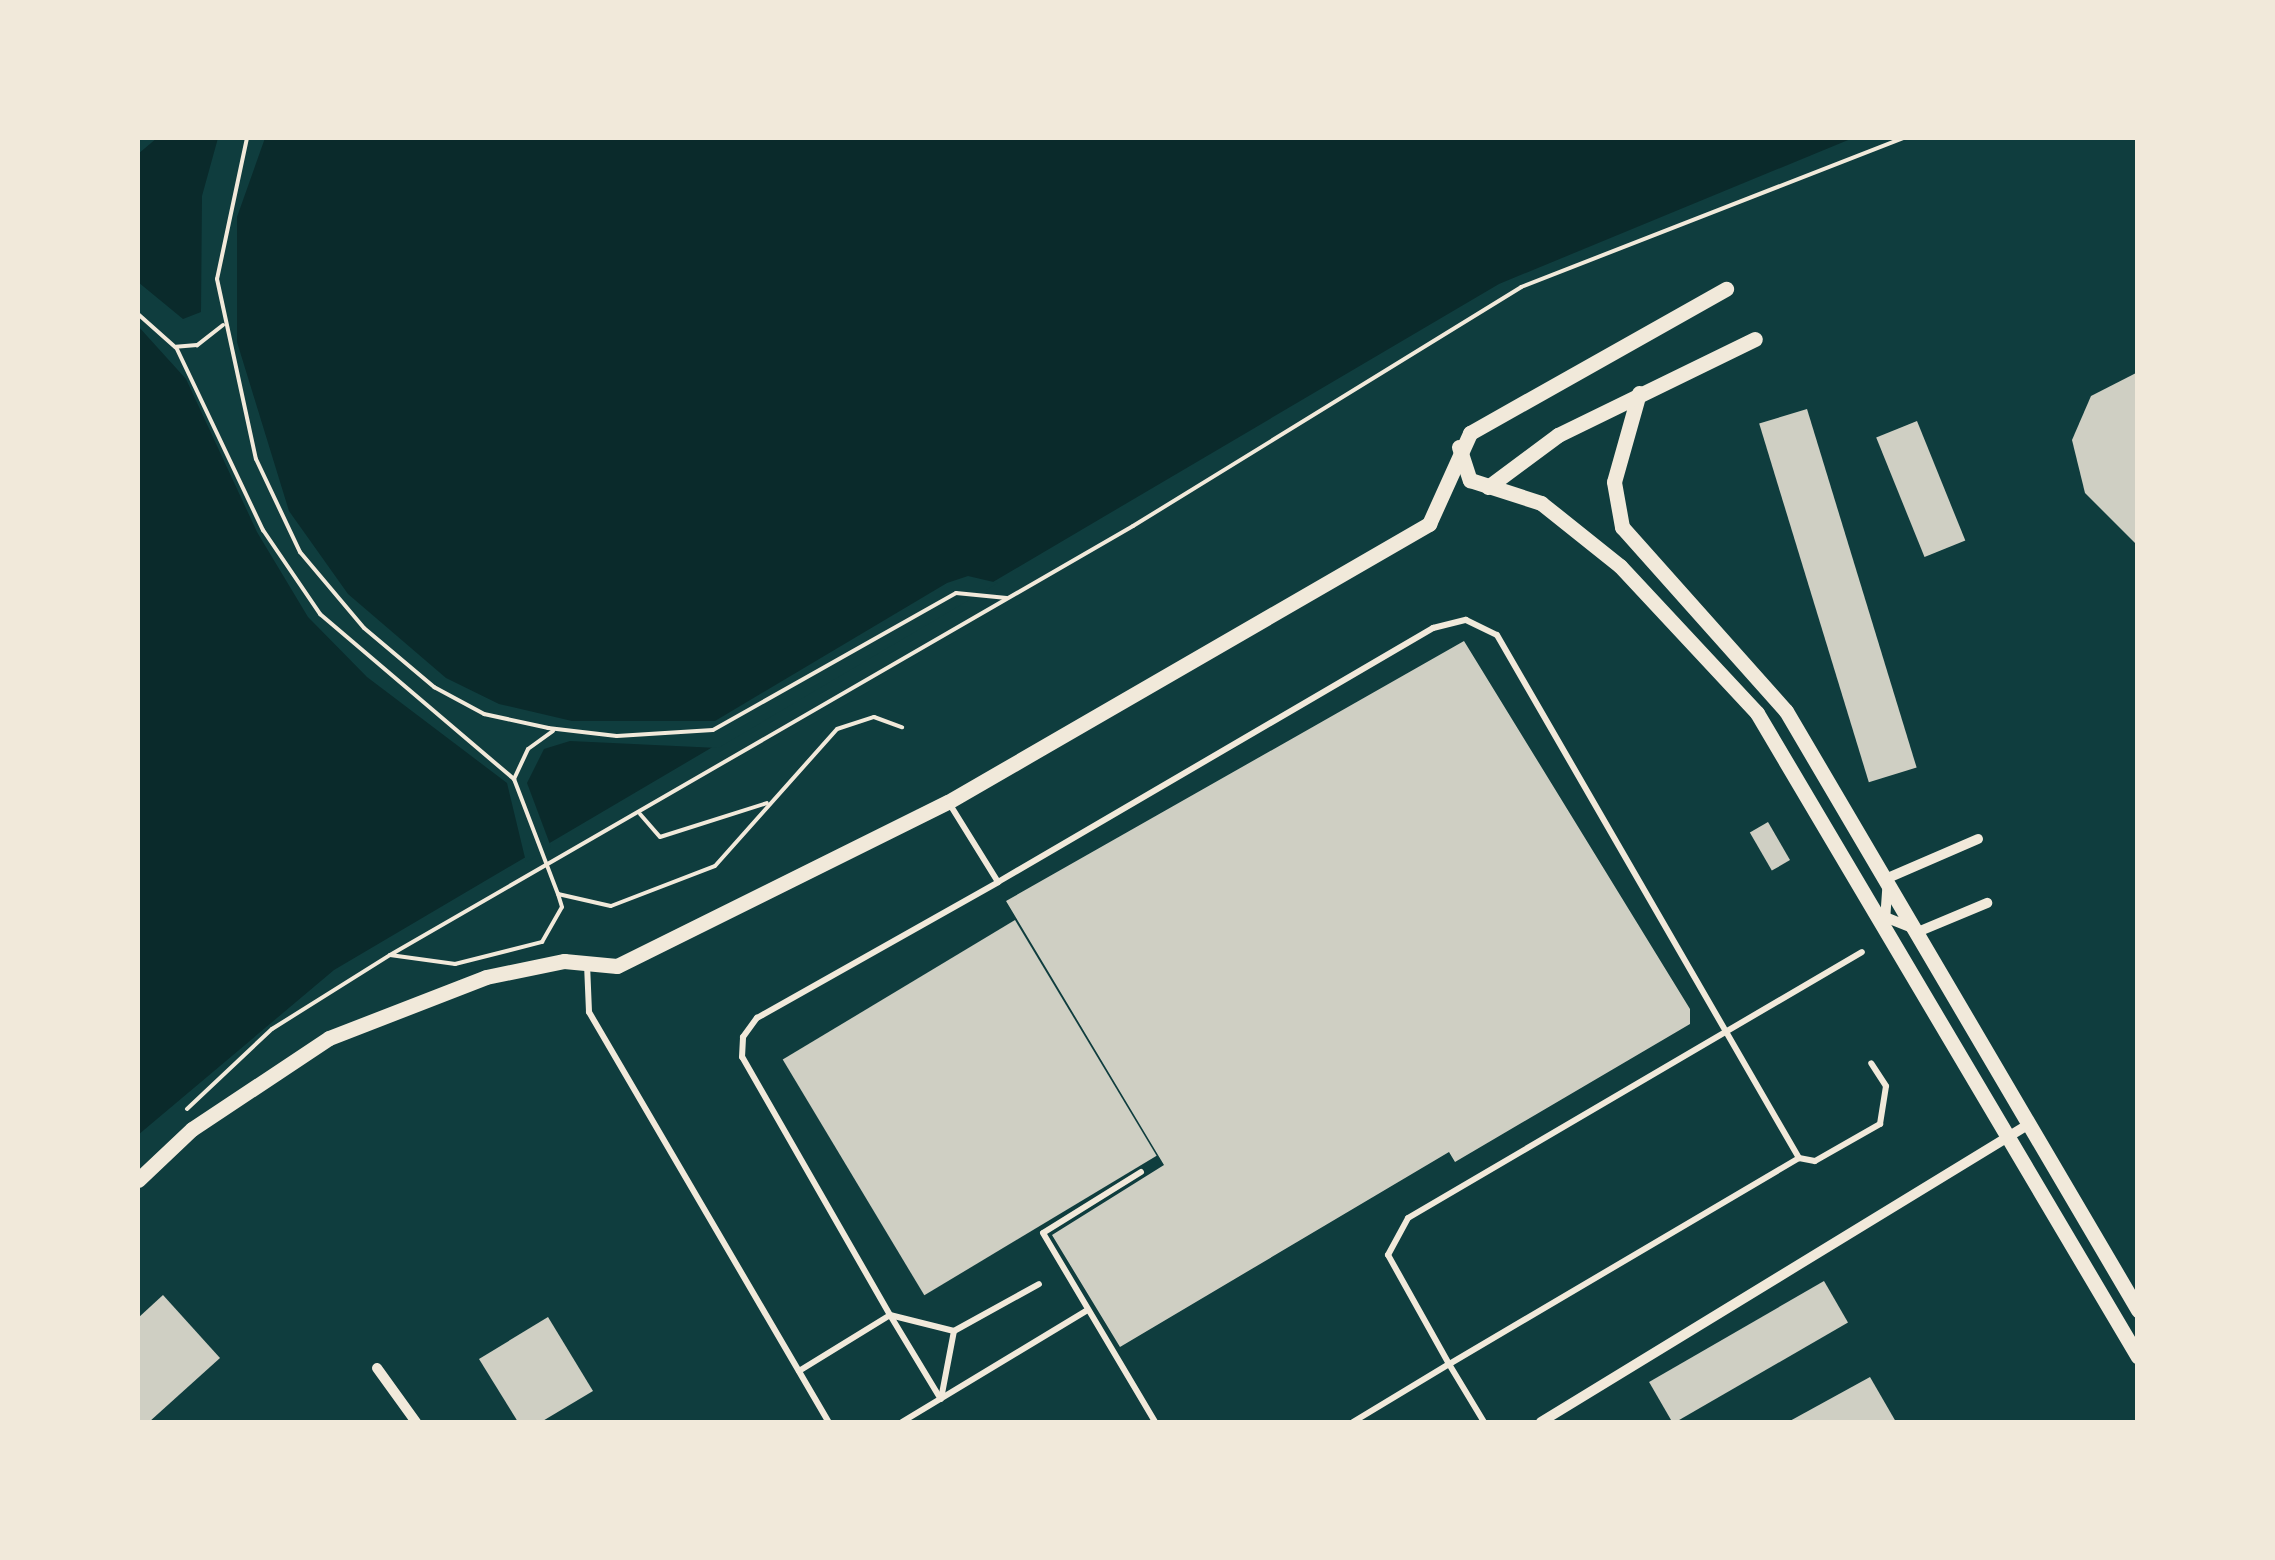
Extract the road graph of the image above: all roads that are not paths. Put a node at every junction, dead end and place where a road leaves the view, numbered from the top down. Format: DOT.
graph roads {
  1 [pos="1726,289"];
  2 [pos="1754,339"];
  3 [pos="1639,392"];
  4 [pos="1460,443"];
  5 [pos="1488,487"];
  6 [pos="948,802"];
  7 [pos="1978,840"];
  8 [pos="1888,878"];
  9 [pos="998,882"];
  10 [pos="1987,903"];
  11 [pos="1885,917"];
  12 [pos="1920,931"];
  13 [pos="1862,952"];
  14 [pos="587,963"];
  15 [pos="1726,1028"];
  16 [pos="1871,1062"];
  17 [pos="2029,1124"];
  18 [pos="2010,1136"];
  19 [pos="1799,1158"];
  20 [pos="1141,1172"];
  21 [pos="138,1180"];
  22 [pos="1039,1284"];
  23 [pos="1088,1310"];
  24 [pos="2138,1310"];
  25 [pos="890,1314"];
  26 [pos="954,1330"];
  27 [pos="2138,1356"];
  28 [pos="1448,1364"];
  29 [pos="377,1368"];
  30 [pos="799,1370"];
  31 [pos="940,1399"];
  32 [pos="416,1422"];
  33 [pos="830,1422"];
  34 [pos="902,1422"];
  35 [pos="1155,1422"];
  36 [pos="1354,1422"];
  37 [pos="1484,1422"];
  38 [pos="1541,1422"];
  1 -- 4 [label="street"];
  2 -- 3 [label="street"];
  3 -- 5 [label="street"];
  3 -- 8 [label="street"];
  4 -- 5 [label="street"];
  4 -- 6 [label="street"];
  5 -- 11 [label="street"];
  6 -- 9 [label="lane"];
  6 -- 14 [label="street"];
  7 -- 8 [label="street"];
  8 -- 11 [label="street"];
  8 -- 12 [label="street"];
  9 -- 15 [label="lane"];
  9 -- 25 [label="lane"];
  10 -- 12 [label="street"];
  11 -- 12 [label="street"];
  11 -- 18 [label="street"];
  12 -- 17 [label="street"];
  13 -- 15 [label="lane"];
  14 -- 21 [label="street"];
  14 -- 30 [label="lane"];
  15 -- 19 [label="lane"];
  15 -- 28 [label="lane"];
  16 -- 19 [label="lane"];
  17 -- 18 [label="street"];
  17 -- 24 [label="street"];
  18 -- 27 [label="street"];
  18 -- 38 [label="street"];
  19 -- 28 [label="lane"];
  20 -- 23 [label="lane"];
  22 -- 26 [label="lane"];
  23 -- 31 [label="lane"];
  23 -- 35 [label="lane"];
  25 -- 26 [label="lane"];
  25 -- 30 [label="lane"];
  25 -- 31 [label="lane"];
  26 -- 31 [label="lane"];
  28 -- 36 [label="lane"];
  28 -- 37 [label="lane"];
  29 -- 32 [label="street"];
  30 -- 33 [label="lane"];
  31 -- 34 [label="lane"];
}
